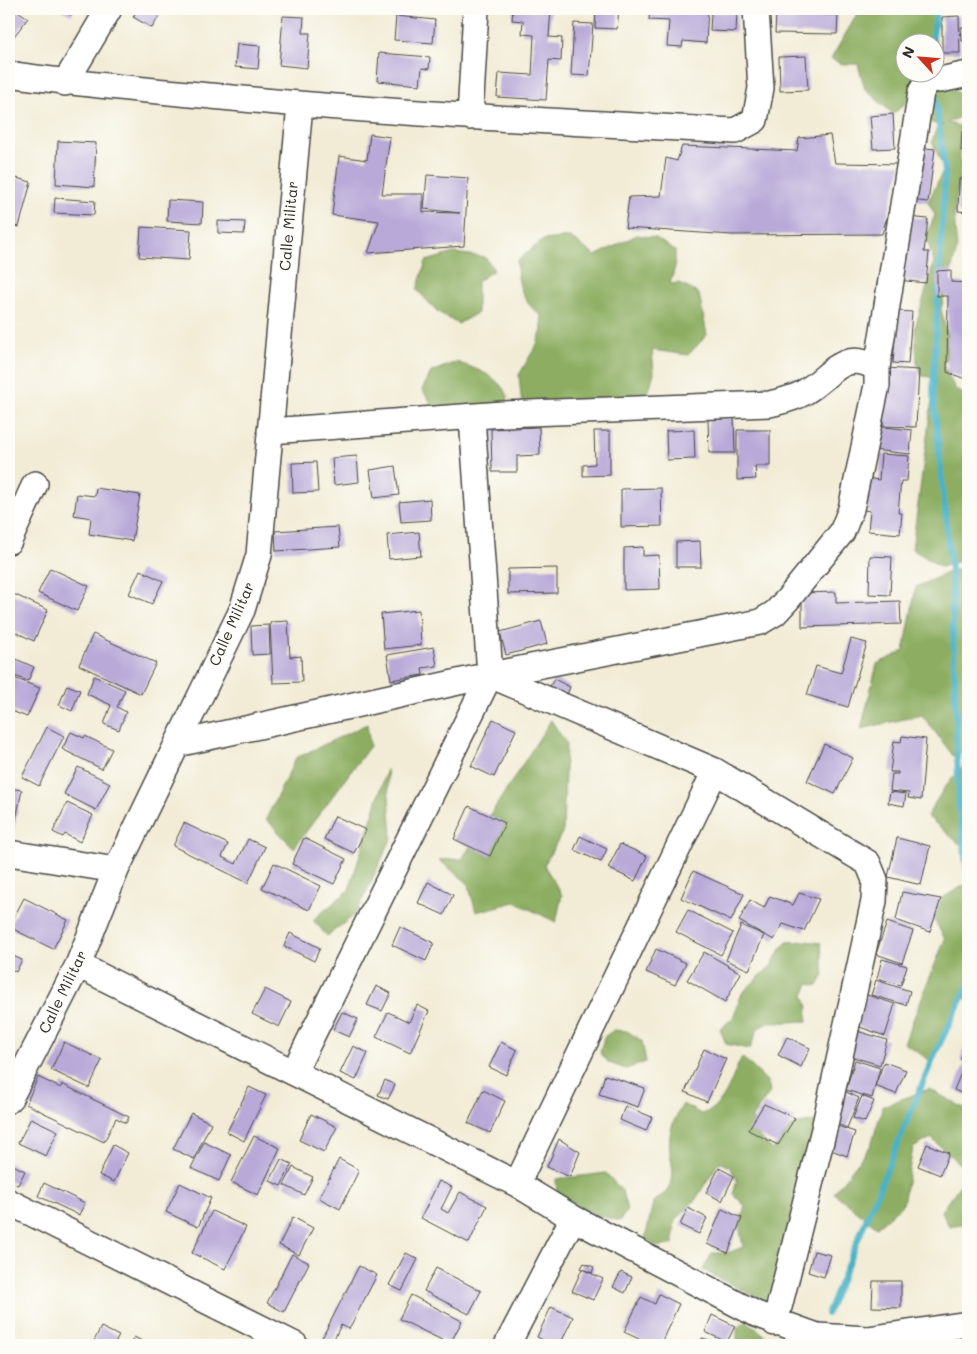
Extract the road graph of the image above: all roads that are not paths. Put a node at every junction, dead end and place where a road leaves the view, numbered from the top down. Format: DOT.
graph roads {
  1 [pos="109,9"];
  2 [pos="476,9"];
  3 [pos="756,9"];
  4 [pos="9,74"];
  5 [pos="968,74"];
  6 [pos="66,83"];
  7 [pos="300,105"];
  8 [pos="470,117"];
  9 [pos="877,368"];
  10 [pos="472,418"];
  11 [pos="270,431"];
  12 [pos="35,484"];
  13 [pos="9,540"];
  14 [pos="490,675"];
  15 [pos="176,744"];
  16 [pos="715,772"];
  17 [pos="9,853"];
  18 [pos="116,870"];
  19 [pos="78,965"];
  20 [pos="294,1072"];
  21 [pos="9,1100"];
  22 [pos="517,1184"];
  23 [pos="9,1202"];
  24 [pos="573,1218"];
  25 [pos="775,1323"];
  26 [pos="968,1324"];
  27 [pos="883,1341"];
  28 [pos="295,1345"];
  29 [pos="507,1345"];
  1 -- 6 [label="street"];
  2 -- 8 [label="street"];
  3 -- 8 [label="street"];
  4 -- 6 [label="street"];
  5 -- 9 [label="street"];
  6 -- 7 [label="street"];
  7 -- 8 [label="street"];
  7 -- 11 [label="street, Calle Militar"];
  9 -- 10 [label="street"];
  9 -- 14 [label="street"];
  10 -- 11 [label="street"];
  10 -- 14 [label="street"];
  11 -- 15 [label="street, Calle Militar"];
  12 -- 13 [label="street"];
  14 -- 15 [label="street"];
  14 -- 16 [label="street"];
  14 -- 20 [label="street"];
  15 -- 18 [label="street, Calle Militar"];
  16 -- 22 [label="street"];
  16 -- 25 [label="street"];
  17 -- 18 [label="street"];
  18 -- 19 [label="street, Calle Militar"];
  19 -- 20 [label="street"];
  19 -- 21 [label="street, Calle Militar"];
  20 -- 22 [label="street"];
  22 -- 24 [label="street"];
  23 -- 28 [label="street"];
  24 -- 25 [label="street"];
  24 -- 29 [label="street"];
  25 -- 27 [label="street"];
  26 -- 27 [label="street"];
}
